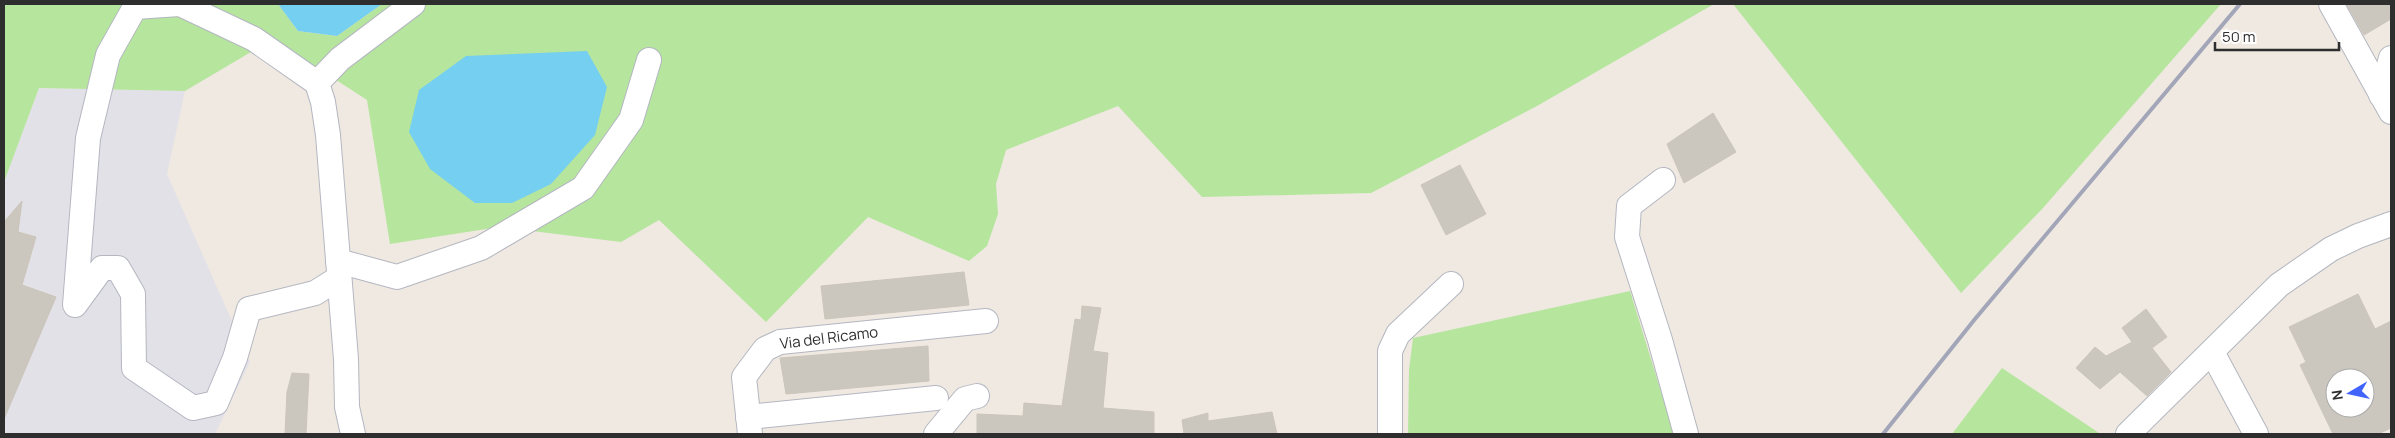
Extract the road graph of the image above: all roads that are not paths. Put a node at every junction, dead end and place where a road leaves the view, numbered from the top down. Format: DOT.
graph roads {
  1 [pos="180,4"];
  2 [pos="413,4"];
  3 [pos="2331,4"];
  4 [pos="2391,58"];
  5 [pos="649,60"];
  6 [pos="318,83"];
  7 [pos="2386,103"];
  8 [pos="1663,180"];
  9 [pos="2391,224"];
  10 [pos="339,269"];
  11 [pos="1451,284"];
  12 [pos="986,321"];
  13 [pos="2212,352"];
  14 [pos="977,396"];
  15 [pos="936,398"];
  16 [pos="749,425"];
  17 [pos="353,434"];
  18 [pos="936,434"];
  19 [pos="1390,434"];
  20 [pos="1686,434"];
  21 [pos="2128,434"];
  22 [pos="2256,434"];
  1 -- 6 [label="street"];
  1 -- 10 [label="street"];
  2 -- 6 [label="street"];
  3 -- 7 [label="street"];
  4 -- 7 [label="street"];
  5 -- 10 [label="street"];
  6 -- 10 [label="street"];
  8 -- 20 [label="street"];
  9 -- 13 [label="street"];
  10 -- 17 [label="street"];
  11 -- 19 [label="street"];
  12 -- 16 [label="street, Via del Ricamo"];
  13 -- 21 [label="street"];
  13 -- 22 [label="street"];
  14 -- 18 [label="street"];
  15 -- 16 [label="street"];
}
